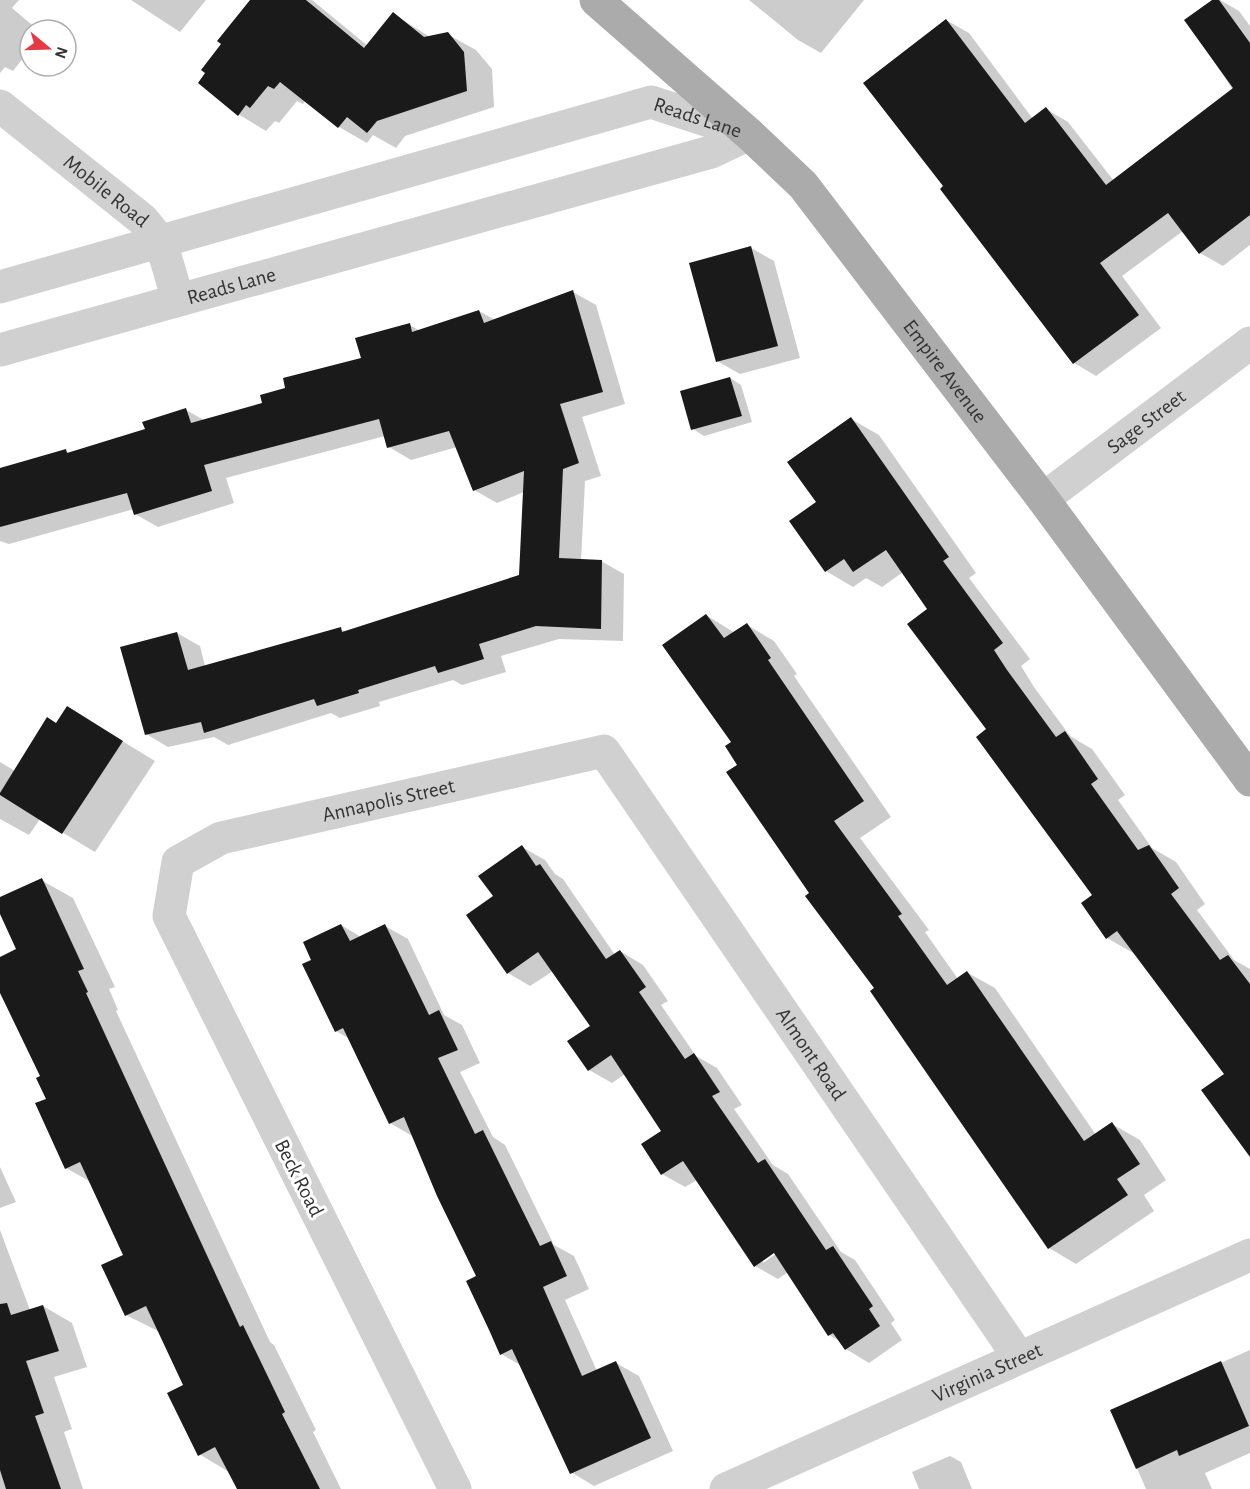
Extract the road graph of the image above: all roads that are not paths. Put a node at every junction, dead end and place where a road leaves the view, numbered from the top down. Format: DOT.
graph roads {
  1 [pos="596,0"];
  2 [pos="0,106"];
  3 [pos="749,134"];
  4 [pos="161,242"];
  5 [pos="0,287"];
  6 [pos="178,300"];
  7 [pos="1250,343"];
  8 [pos="0,350"];
  9 [pos="1043,499"];
  10 [pos="604,751"];
  11 [pos="1250,780"];
  12 [pos="178,862"];
  13 [pos="1250,1255"];
  14 [pos="1018,1356"];
  15 [pos="455,1489"];
  16 [pos="726,1489"];
  1 -- 3 [label="main road, Empire Avenue"];
  2 -- 4 [label="street, Mobile Road"];
  3 -- 4 [label="street, Reads Lane"];
  3 -- 6 [label="street, Reads Lane"];
  3 -- 9 [label="main road, Empire Avenue"];
  4 -- 5 [label="street, Reads Lane"];
  4 -- 6 [label="street, Mobile Road"];
  6 -- 8 [label="street, Reads Lane"];
  7 -- 9 [label="street, Sage Street"];
  9 -- 11 [label="main road, Empire Avenue"];
  10 -- 12 [label="street, Annapolis Street"];
  10 -- 14 [label="street, Almont Road"];
  12 -- 15 [label="street, Beck Road"];
  13 -- 14 [label="street, Virginia Street"];
  14 -- 16 [label="street, Virginia Street"];
}
